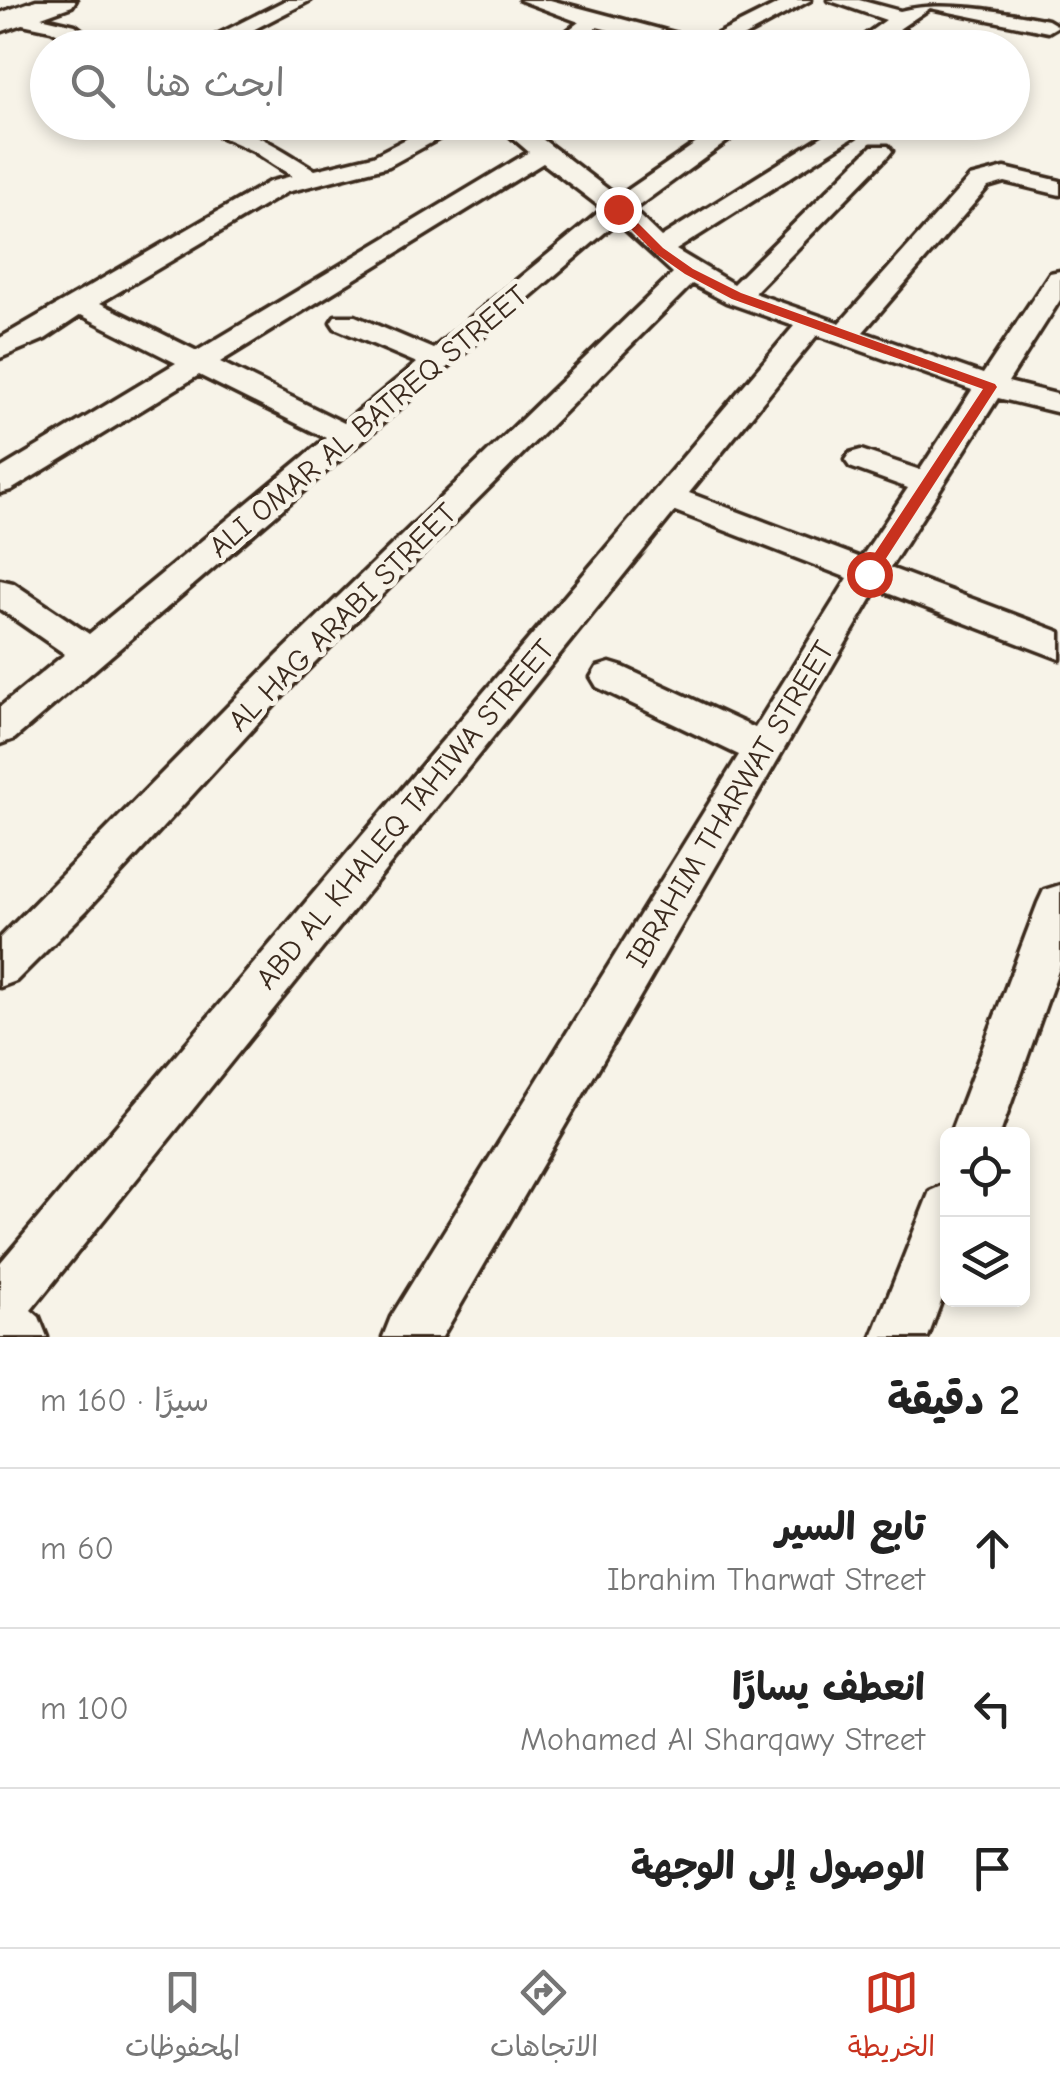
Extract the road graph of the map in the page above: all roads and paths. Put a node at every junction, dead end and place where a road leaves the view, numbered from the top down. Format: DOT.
graph roads {
  1 [pos="62,0"];
  2 [pos="301,0"];
  3 [pos="530,0"];
  4 [pos="611,0"];
  5 [pos="801,0"];
  6 [pos="838,0"];
  7 [pos="929,1"];
  8 [pos="10,12"];
  9 [pos="570,13"];
  10 [pos="902,18"];
  11 [pos="594,20"];
  12 [pos="1048,26"];
  13 [pos="69,30"];
  14 [pos="238,30"];
  15 [pos="580,30"];
  16 [pos="636,30"];
  17 [pos="742,30"];
  18 [pos="884,30"];
  19 [pos="245,140"];
  20 [pos="422,140"];
  21 [pos="529,140"];
  22 [pos="717,140"];
  23 [pos="834,140"];
  24 [pos="880,151"];
  25 [pos="545,152"];
  26 [pos="309,178"];
  27 [pos="1060,188"];
  28 [pos="618,209"];
  29 [pos="659,250"];
  30 [pos="689,272"];
  31 [pos="1060,279"];
  32 [pos="736,296"];
  33 [pos="80,304"];
  34 [pos="345,322"];
  35 [pos="827,330"];
  36 [pos="0,349"];
  37 [pos="438,362"];
  38 [pos="202,364"];
  39 [pos="991,387"];
  40 [pos="1060,404"];
  41 [pos="350,438"];
  42 [pos="861,460"];
  43 [pos="0,483"];
  44 [pos="927,484"];
  45 [pos="668,497"];
  46 [pos="869,574"];
  47 [pos="0,592"];
  48 [pos="1060,646"];
  49 [pos="90,652"];
  50 [pos="610,676"];
  51 [pos="0,729"];
  52 [pos="764,749"];
  53 [pos="1060,903"];
  54 [pos="0,967"];
  55 [pos="978,1127"];
  56 [pos="945,1217"];
  57 [pos="0,1305"];
  58 [pos="0,1319"];
  59 [pos="19,1337"];
  60 [pos="411,1337"];
  61 [pos="900,1337"];
  1 -- 8 [label="highway"];
  2 -- 14 [label="street"];
  3 -- 9 [label="street"];
  4 -- 9 [label="street"];
  5 -- 17 [label="street"];
  6 -- 10 [label="street"];
  7 -- 10 [label="street"];
  7 -- 12 [label="street"];
  8 -- 13 [label="street"];
  9 -- 11 [label="street"];
  10 -- 18 [label="street"];
  11 -- 15 [label="street"];
  11 -- 16 [label="street"];
  19 -- 26 [label="street"];
  20 -- 26 [label="street"];
  21 -- 25 [label="street"];
  22 -- 28 [label="street, ALI OMAR AL BATREQ STREET"];
  23 -- 29 [label="street"];
  24 -- 32 [label="street"];
  25 -- 28 [label="street"];
  25 -- 38 [label="street"];
  26 -- 33 [label="street"];
  27 -- 35 [label="street, ABD AL KHALEQ TAHIWA STREET"];
  28 -- 29 [label="street"];
  28 -- 37 [label="street, ALI OMAR AL BATREQ STREET"];
  29 -- 30 [label="street"];
  30 -- 32 [label="street"];
  30 -- 54 [label="street, AL HAG ARABI STREET"];
  31 -- 39 [label="street, IBRAHIM THARWAT STREET"];
  32 -- 35 [label="street"];
  33 -- 36 [label="street"];
  33 -- 38 [label="street"];
  34 -- 37 [label="street"];
  35 -- 39 [label="street"];
  35 -- 45 [label="street, ABD AL KHALEQ TAHIWA STREET"];
  37 -- 41 [label="street, ALI OMAR AL BATREQ STREET"];
  38 -- 41 [label="street"];
  38 -- 43 [label="street"];
  39 -- 40 [label="street"];
  39 -- 44 [label="street, IBRAHIM THARWAT STREET"];
  41 -- 49 [label="street, ALI OMAR AL BATREQ STREET"];
  42 -- 44 [label="street"];
  44 -- 46 [label="street, IBRAHIM THARWAT STREET"];
  45 -- 46 [label="street"];
  45 -- 57 [label="street, ABD AL KHALEQ TAHIWA STREET"];
  46 -- 48 [label="street"];
  46 -- 52 [label="street, IBRAHIM THARWAT STREET"];
  47 -- 49 [label="street"];
  49 -- 51 [label="street, ALI OMAR AL BATREQ STREET"];
  50 -- 52 [label="street"];
  52 -- 60 [label="street, IBRAHIM THARWAT STREET"];
  53 -- 55 [label="street"];
  56 -- 61 [label="street"];
  58 -- 59 [label="street"];
}
